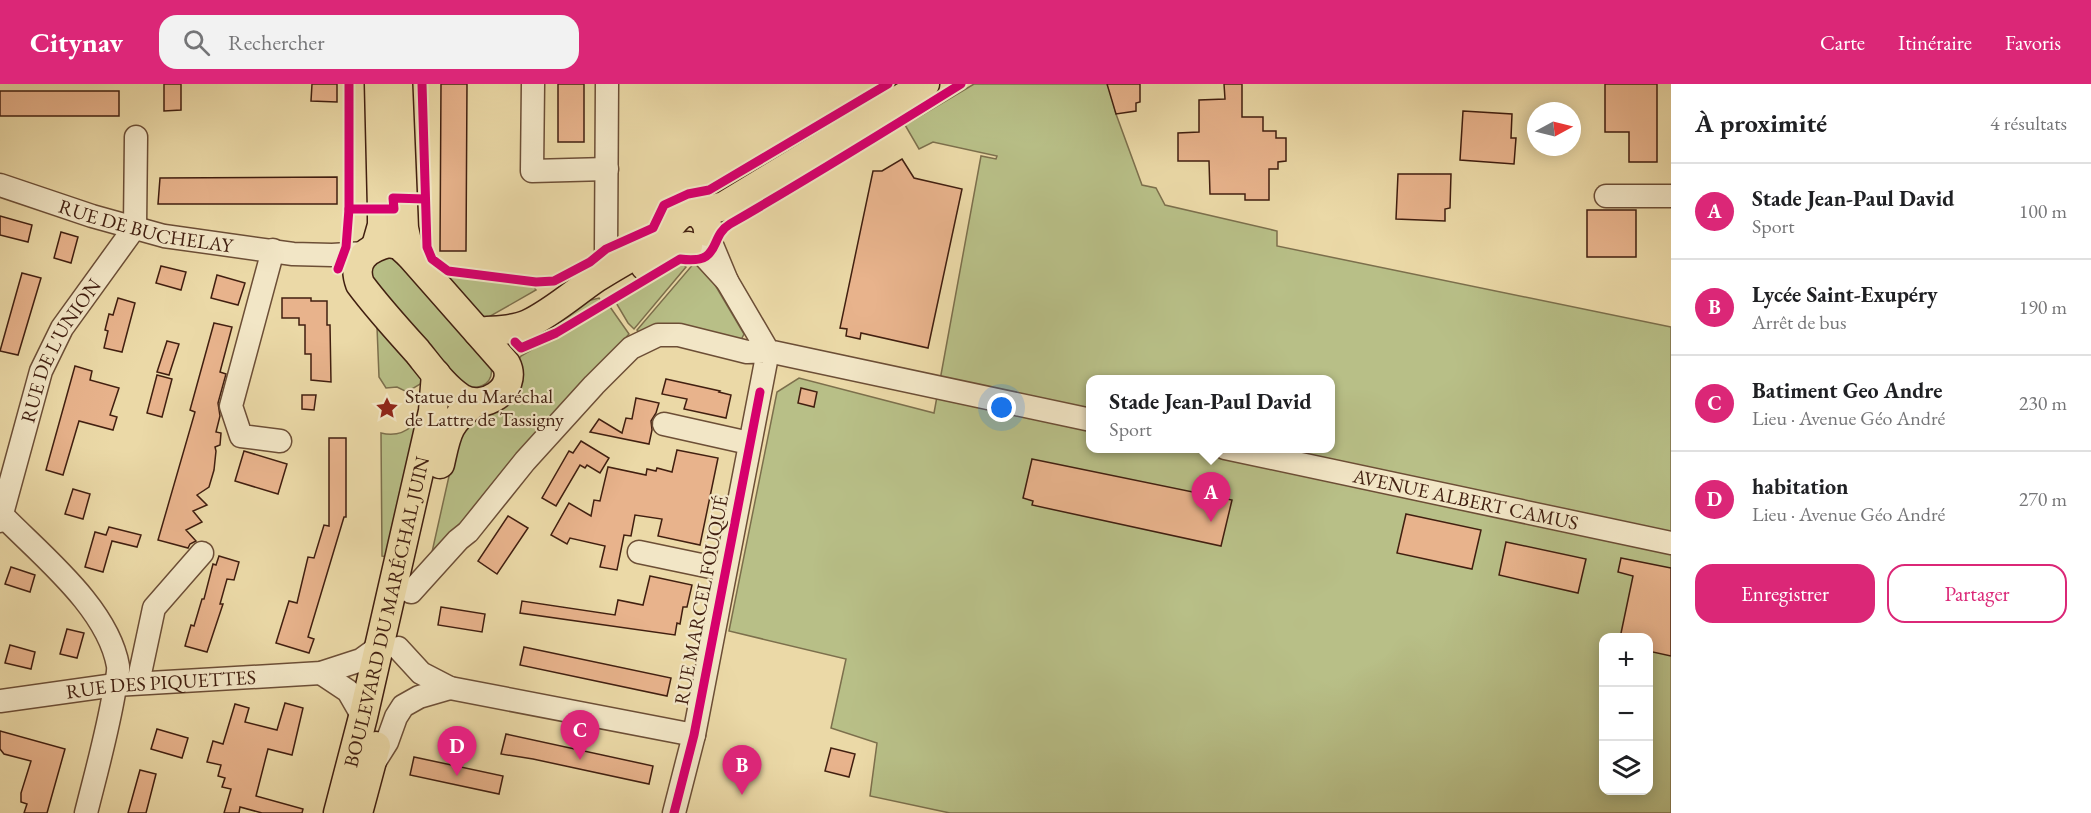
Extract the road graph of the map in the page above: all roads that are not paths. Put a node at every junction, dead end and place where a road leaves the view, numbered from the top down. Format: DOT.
graph roads {
  1 [pos="379,84"];
  2 [pos="398,84"];
  3 [pos="532,84"];
  4 [pos="607,84"];
  5 [pos="926,84"];
  6 [pos="136,137"];
  7 [pos="607,169"];
  8 [pos="0,185"];
  9 [pos="1606,196"];
  10 [pos="1671,196"];
  11 [pos="135,227"];
  12 [pos="693,232"];
  13 [pos="283,252"];
  14 [pos="410,255"];
  15 [pos="367,260"];
  16 [pos="612,269"];
  17 [pos="561,303"];
  18 [pos="528,324"];
  19 [pos="478,332"];
  20 [pos="768,351"];
  21 [pos="508,368"];
  22 [pos="436,374"];
  23 [pos="474,403"];
  24 [pos="1086,419"];
  25 [pos="664,424"];
  26 [pos="280,441"];
  27 [pos="749,443"];
  28 [pos="1248,453"];
  29 [pos="1,519"];
  30 [pos="1671,543"];
  31 [pos="639,552"];
  32 [pos="202,554"];
  33 [pos="725,570"];
  34 [pos="411,592"];
  35 [pos="388,647"];
  36 [pos="321,673"];
  37 [pos="127,684"];
  38 [pos="450,688"];
  39 [pos="0,701"];
  40 [pos="363,717"];
  41 [pos="694,735"];
  42 [pos="370,768"];
  43 [pos="86,813"];
  44 [pos="338,813"];
  45 [pos="358,813"];
  46 [pos="674,813"];
  1 -- 15 [label="main road"];
  2 -- 14 [label="main road"];
  3 -- 7 [label="street"];
  4 -- 7 [label="street"];
  5 -- 12 [label="main road"];
  6 -- 11 [label="street"];
  7 -- 16 [label="street"];
  8 -- 11 [label="street, RUE DE BUCHELAY"];
  9 -- 10 [label="street"];
  11 -- 13 [label="street, RUE DE BUCHELAY"];
  11 -- 29 [label="street, RUE DE L'UNION"];
  12 -- 16 [label="main road"];
  12 -- 17 [label="main road"];
  12 -- 20 [label="street"];
  13 -- 15 [label="street, RUE DE BUCHELAY"];
  13 -- 26 [label="street"];
  14 -- 15 [label="main road"];
  14 -- 19 [label="main road"];
  15 -- 22 [label="main road"];
  16 -- 17 [label="main road"];
  17 -- 18 [label="main road"];
  18 -- 19 [label="main road"];
  18 -- 21 [label="main road"];
  19 -- 21 [label="main road"];
  20 -- 24 [label="street"];
  20 -- 27 [label="street, RUE MARCEL FOUQUÉ"];
  20 -- 34 [label="street"];
  21 -- 23 [label="main road, BOULEVARD DU MARÉCHAL JUIN"];
  22 -- 23 [label="main road"];
  22 -- 35 [label="main road, BOULEVARD DU MARÉCHAL JUIN"];
  23 -- 34 [label="main road, BOULEVARD DU MARÉCHAL JUIN"];
  25 -- 27 [label="street"];
  27 -- 33 [label="street, RUE MARCEL FOUQUÉ"];
  28 -- 30 [label="street, AVENUE ALBERT CAMUS"];
  29 -- 37 [label="street"];
  31 -- 33 [label="street"];
  32 -- 37 [label="street"];
  33 -- 41 [label="street, RUE MARCEL FOUQUÉ"];
  34 -- 35 [label="main road, BOULEVARD DU MARÉCHAL JUIN"];
  35 -- 36 [label="street, RUE DES PIQUETTES"];
  35 -- 38 [label="street"];
  35 -- 40 [label="main road, BOULEVARD DU MARÉCHAL JUIN"];
  35 -- 42 [label="main road, BOULEVARD DU MARÉCHAL JUIN"];
  36 -- 37 [label="street, RUE DES PIQUETTES"];
  36 -- 40 [label="street"];
  37 -- 39 [label="street, RUE DES PIQUETTES"];
  37 -- 43 [label="street"];
  38 -- 41 [label="street"];
  38 -- 42 [label="street"];
  40 -- 44 [label="main road, BOULEVARD DU MARÉCHAL JUIN"];
  41 -- 46 [label="street, RUE MARCEL FOUQUÉ"];
  42 -- 45 [label="main road, BOULEVARD DU MARÉCHAL JUIN"];
}
